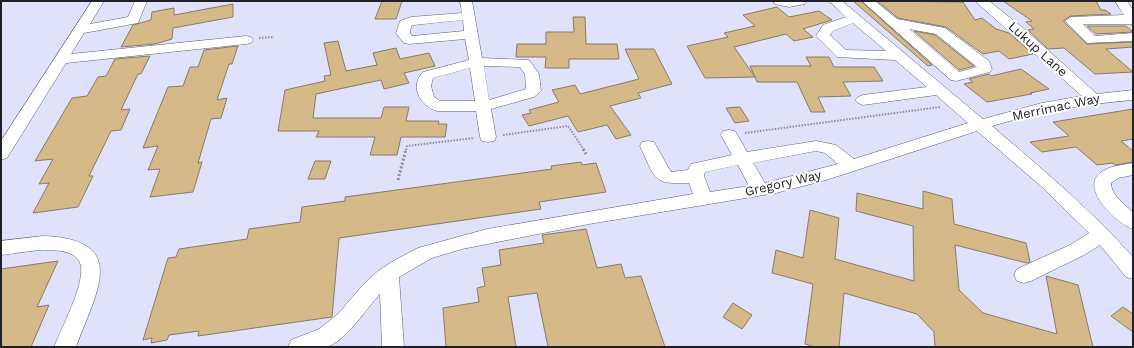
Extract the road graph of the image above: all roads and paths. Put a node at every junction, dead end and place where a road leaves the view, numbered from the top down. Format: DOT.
graph roads {
  1 [pos="98,1"];
  2 [pos="141,1"];
  3 [pos="466,1"];
  4 [pos="779,1"];
  5 [pos="801,1"];
  6 [pos="835,1"];
  7 [pos="868,1"];
  8 [pos="981,1"];
  9 [pos="1121,1"];
  10 [pos="469,16"];
  11 [pos="855,18"];
  12 [pos="1132,20"];
  13 [pos="895,23"];
  14 [pos="80,30"];
  15 [pos="471,34"];
  16 [pos="1133,37"];
  17 [pos="246,40"];
  18 [pos="899,56"];
  19 [pos="61,59"];
  20 [pos="476,62"];
  21 [pos="939,90"];
  22 [pos="1133,95"];
  23 [pos="1093,98"];
  24 [pos="863,100"];
  25 [pos="956,104"];
  26 [pos="483,106"];
  27 [pos="981,125"];
  28 [pos="729,135"];
  29 [pos="488,137"];
  30 [pos="648,146"];
  31 [pos="1,154"];
  32 [pos="742,159"];
  33 [pos="851,166"];
  34 [pos="1133,169"];
  35 [pos="695,176"];
  36 [pos="760,190"];
  37 [pos="704,198"];
  38 [pos="1133,222"];
  39 [pos="1102,234"];
  40 [pos="1,248"];
  41 [pos="1133,271"];
  42 [pos="389,274"];
  43 [pos="1024,275"];
  44 [pos="65,347"];
  45 [pos="299,347"];
  46 [pos="393,347"];
  1 -- 14 [label="street"];
  2 -- 14 [label="street"];
  3 -- 10 [label="street"];
  4 -- 5 [label="street"];
  6 -- 11 [label="street"];
  7 -- 13 [label="street"];
  8 -- 23 [label="street, Lukup Lane"];
  9 -- 12 [label="street"];
  10 -- 15 [label="street"];
  10 -- 15 [label="street"];
  11 -- 18 [label="street"];
  11 -- 18 [label="street"];
  12 -- 16 [label="street"];
  13 -- 13 [label="street"];
  14 -- 19 [label="street"];
  15 -- 20 [label="street"];
  17 -- 19 [label="street"];
  18 -- 21 [label="street"];
  19 -- 31 [label="street"];
  20 -- 26 [label="street"];
  20 -- 26 [label="street"];
  20 -- 26 [label="street"];
  21 -- 24 [label="street"];
  21 -- 25 [label="street"];
  22 -- 23 [label="street, Merrimac Way"];
  23 -- 27 [label="street, Merrimac Way"];
  25 -- 27 [label="street"];
  25 -- 28 [label="path"];
  26 -- 29 [label="street"];
  27 -- 33 [label="street, Gregory Way"];
  27 -- 39 [label="street"];
  28 -- 32 [label="street"];
  30 -- 35 [label="street"];
  32 -- 33 [label="street"];
  32 -- 35 [label="street"];
  32 -- 36 [label="street"];
  33 -- 36 [label="street, Gregory Way"];
  34 -- 38 [label="street"];
  35 -- 37 [label="street"];
  36 -- 37 [label="street, Gregory Way"];
  37 -- 42 [label="street, Gregory Way"];
  39 -- 41 [label="street"];
  39 -- 43 [label="street"];
  40 -- 44 [label="street"];
  42 -- 45 [label="street, Gregory Way"];
  42 -- 46 [label="street"];
}
